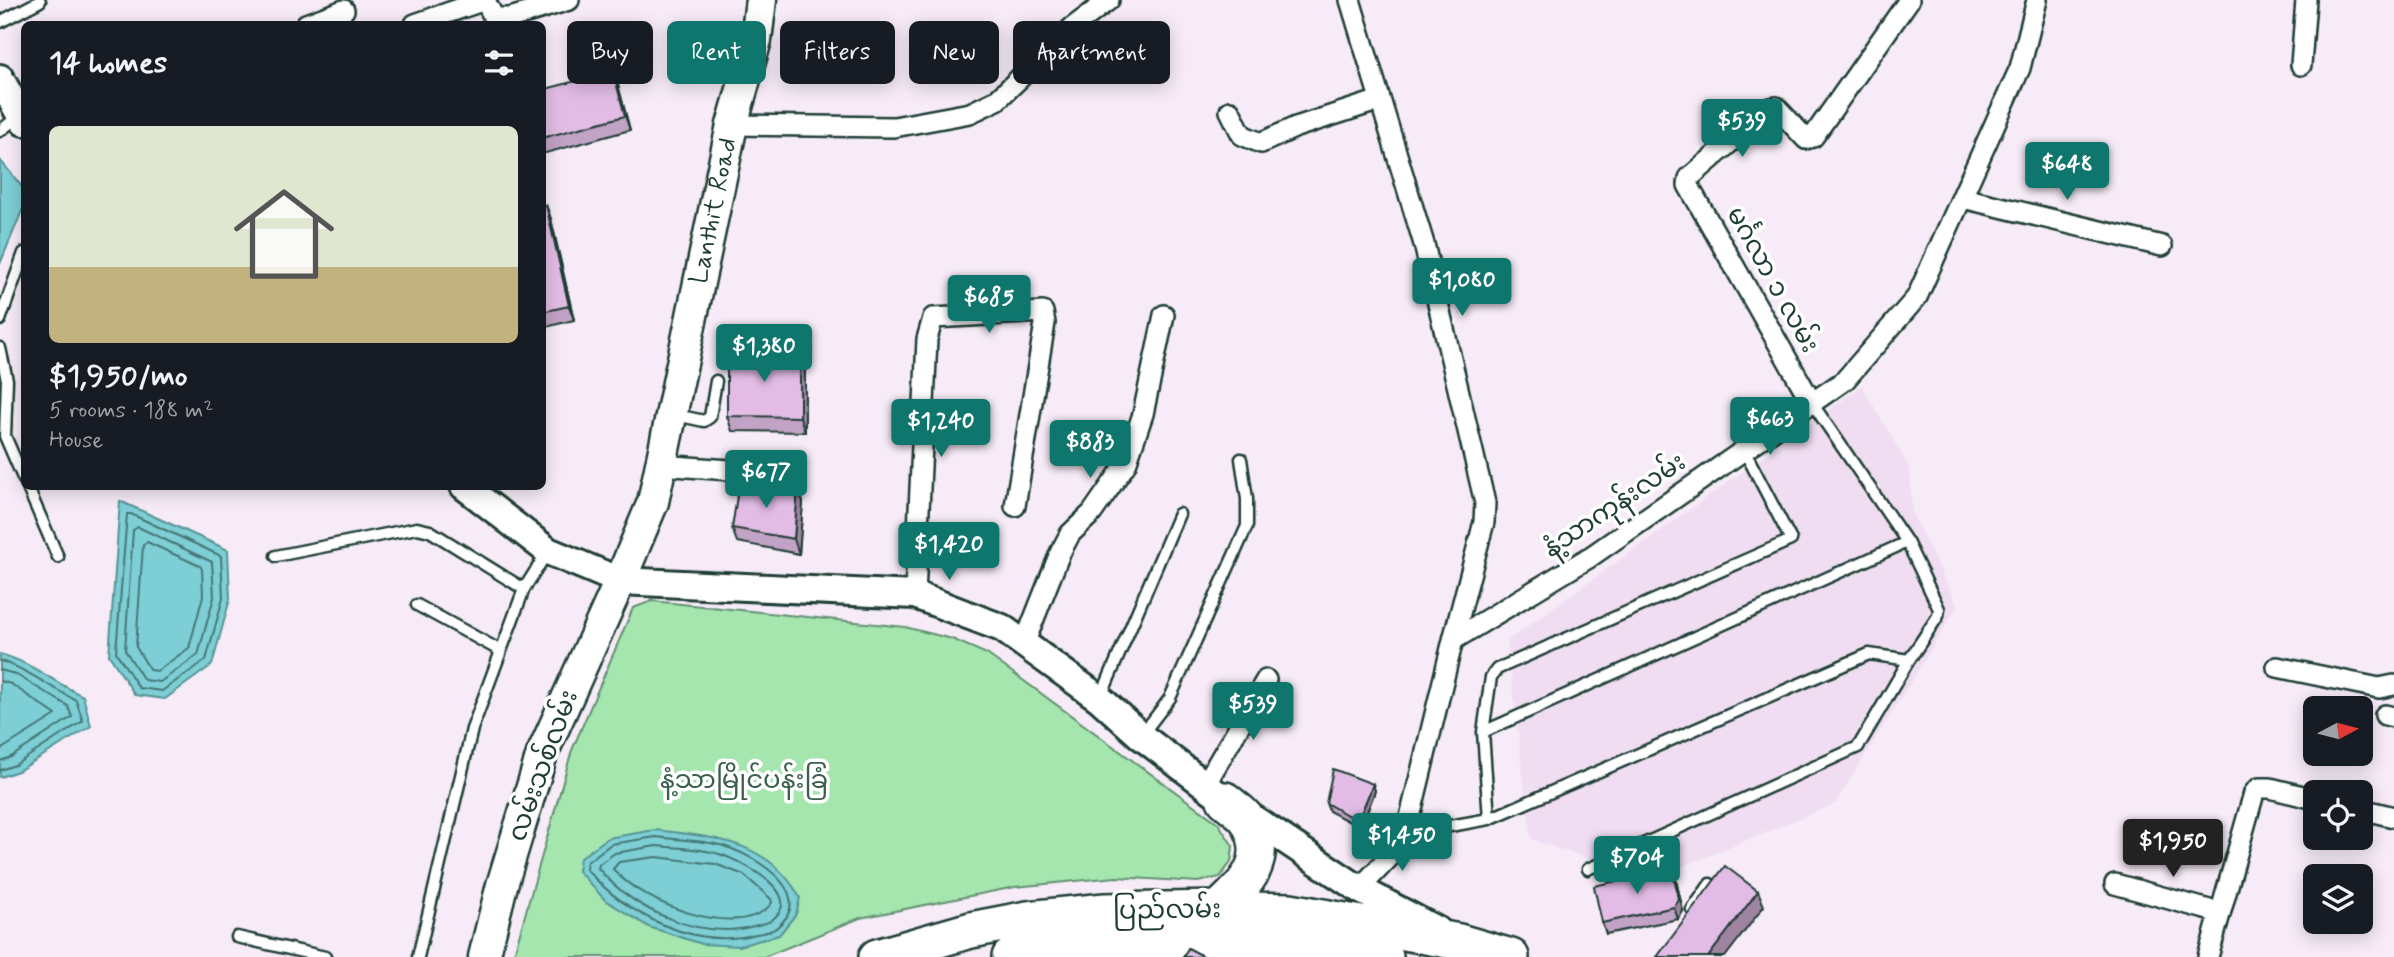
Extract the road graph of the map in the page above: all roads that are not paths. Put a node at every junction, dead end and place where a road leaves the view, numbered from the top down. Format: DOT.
graph roads {
  1 [pos="569,0"];
  2 [pos="761,0"];
  3 [pos="1109,0"];
  4 [pos="1350,0"];
  5 [pos="1909,0"];
  6 [pos="2306,0"];
  7 [pos="40,1"];
  8 [pos="2034,2"];
  9 [pos="549,3"];
  10 [pos="344,10"];
  11 [pos="314,21"];
  12 [pos="424,21"];
  13 [pos="0,22"];
  14 [pos="2301,65"];
  15 [pos="0,78"];
  16 [pos="1380,100"];
  17 [pos="1230,111"];
  18 [pos="15,123"];
  19 [pos="732,125"];
  20 [pos="1963,198"];
  21 [pos="2162,246"];
  22 [pos="21,261"];
  23 [pos="1164,314"];
  24 [pos="0,320"];
  25 [pos="0,348"];
  26 [pos="716,381"];
  27 [pos="1812,403"];
  28 [pos="671,414"];
  29 [pos="1744,450"];
  30 [pos="1241,459"];
  31 [pos="660,465"];
  32 [pos="730,470"];
  33 [pos="21,474"];
  34 [pos="29,490"];
  35 [pos="469,490"];
  36 [pos="1015,506"];
  37 [pos="1178,514"];
  38 [pos="1907,542"];
  39 [pos="548,551"];
  40 [pos="276,556"];
  41 [pos="58,557"];
  42 [pos="620,581"];
  43 [pos="524,589"];
  44 [pos="915,595"];
  45 [pos="417,605"];
  46 [pos="1453,640"];
  47 [pos="1024,644"];
  48 [pos="500,651"];
  49 [pos="1909,660"];
  50 [pos="2277,667"];
  51 [pos="1266,680"];
  52 [pos="2394,685"];
  53 [pos="1100,699"];
  54 [pos="1483,732"];
  55 [pos="1141,736"];
  56 [pos="1215,792"];
  57 [pos="2303,796"];
  58 [pos="2373,812"];
  59 [pos="2394,817"];
  60 [pos="1489,819"];
  61 [pos="1405,835"];
  62 [pos="1588,869"];
  63 [pos="1710,884"];
  64 [pos="2115,884"];
  65 [pos="2220,913"];
  66 [pos="1689,915"];
  67 [pos="1365,923"];
  68 [pos="1221,924"];
  69 [pos="237,937"];
  70 [pos="1468,950"];
  71 [pos="1106,951"];
  72 [pos="325,957"];
  73 [pos="418,957"];
  74 [pos="484,957"];
  75 [pos="877,957"];
  76 [pos="1010,957"];
  77 [pos="1511,957"];
  78 [pos="2208,957"];
  1 -- 9 [label="street"];
  2 -- 19 [label="main road, Lanthit Road"];
  3 -- 19 [label="street"];
  4 -- 16 [label="street"];
  5 -- 27 [label="street, မင်္ဂလာ ၁ လမ်း"];
  6 -- 14 [label="street"];
  7 -- 13 [label="lane"];
  8 -- 20 [label="street, နံ့သာကုန်းလမ်း"];
  9 -- 12 [label="street"];
  10 -- 11 [label="street"];
  15 -- 18 [label="main road"];
  16 -- 17 [label="street"];
  16 -- 46 [label="street"];
  19 -- 28 [label="main road, Lanthit Road"];
  20 -- 21 [label="street"];
  20 -- 27 [label="street, နံ့သာကုန်းလမ်း"];
  22 -- 24 [label="lane"];
  23 -- 47 [label="street"];
  25 -- 33 [label="lane"];
  26 -- 28 [label="lane"];
  27 -- 29 [label="street, နံ့သာကုန်းလမ်း"];
  27 -- 38 [label="lane"];
  28 -- 31 [label="main road, Lanthit Road"];
  29 -- 46 [label="street, နံ့သာကုန်းလမ်း"];
  29 -- 54 [label="lane"];
  30 -- 55 [label="lane"];
  31 -- 32 [label="street"];
  31 -- 42 [label="main road, Lanthit Road"];
  34 -- 41 [label="lane"];
  35 -- 39 [label="main road"];
  36 -- 44 [label="street"];
  37 -- 53 [label="lane"];
  38 -- 49 [label="lane"];
  38 -- 54 [label="lane"];
  39 -- 42 [label="main road"];
  39 -- 43 [label="lane"];
  40 -- 43 [label="lane"];
  42 -- 44 [label="main road"];
  42 -- 74 [label="main road, လမ်းသစ်လမ်း"];
  43 -- 48 [label="lane"];
  44 -- 47 [label="main road"];
  45 -- 48 [label="lane"];
  46 -- 61 [label="street"];
  47 -- 53 [label="main road"];
  48 -- 73 [label="lane"];
  49 -- 60 [label="lane"];
  49 -- 62 [label="lane"];
  50 -- 52 [label="street"];
  51 -- 56 [label="street"];
  53 -- 55 [label="main road"];
  54 -- 60 [label="lane"];
  55 -- 56 [label="main road"];
  56 -- 67 [label="main road"];
  56 -- 68 [label="highway"];
  57 -- 65 [label="street"];
  58 -- 59 [label="street"];
  60 -- 61 [label="lane"];
  61 -- 67 [label="street"];
  63 -- 66 [label="lane"];
  64 -- 65 [label="street"];
  65 -- 78 [label="street"];
  67 -- 68 [label="highway, ပြည်လမ်း"];
  67 -- 70 [label="highway, ပြည်လမ်း"];
  68 -- 71 [label="highway, ပြည်လမ်း"];
  68 -- 75 [label="highway, ပြည်လမ်း"];
  69 -- 72 [label="lane"];
  70 -- 77 [label="highway, ပြည်လမ်း"];
  71 -- 76 [label="highway, ပြည်လမ်း"];
}
